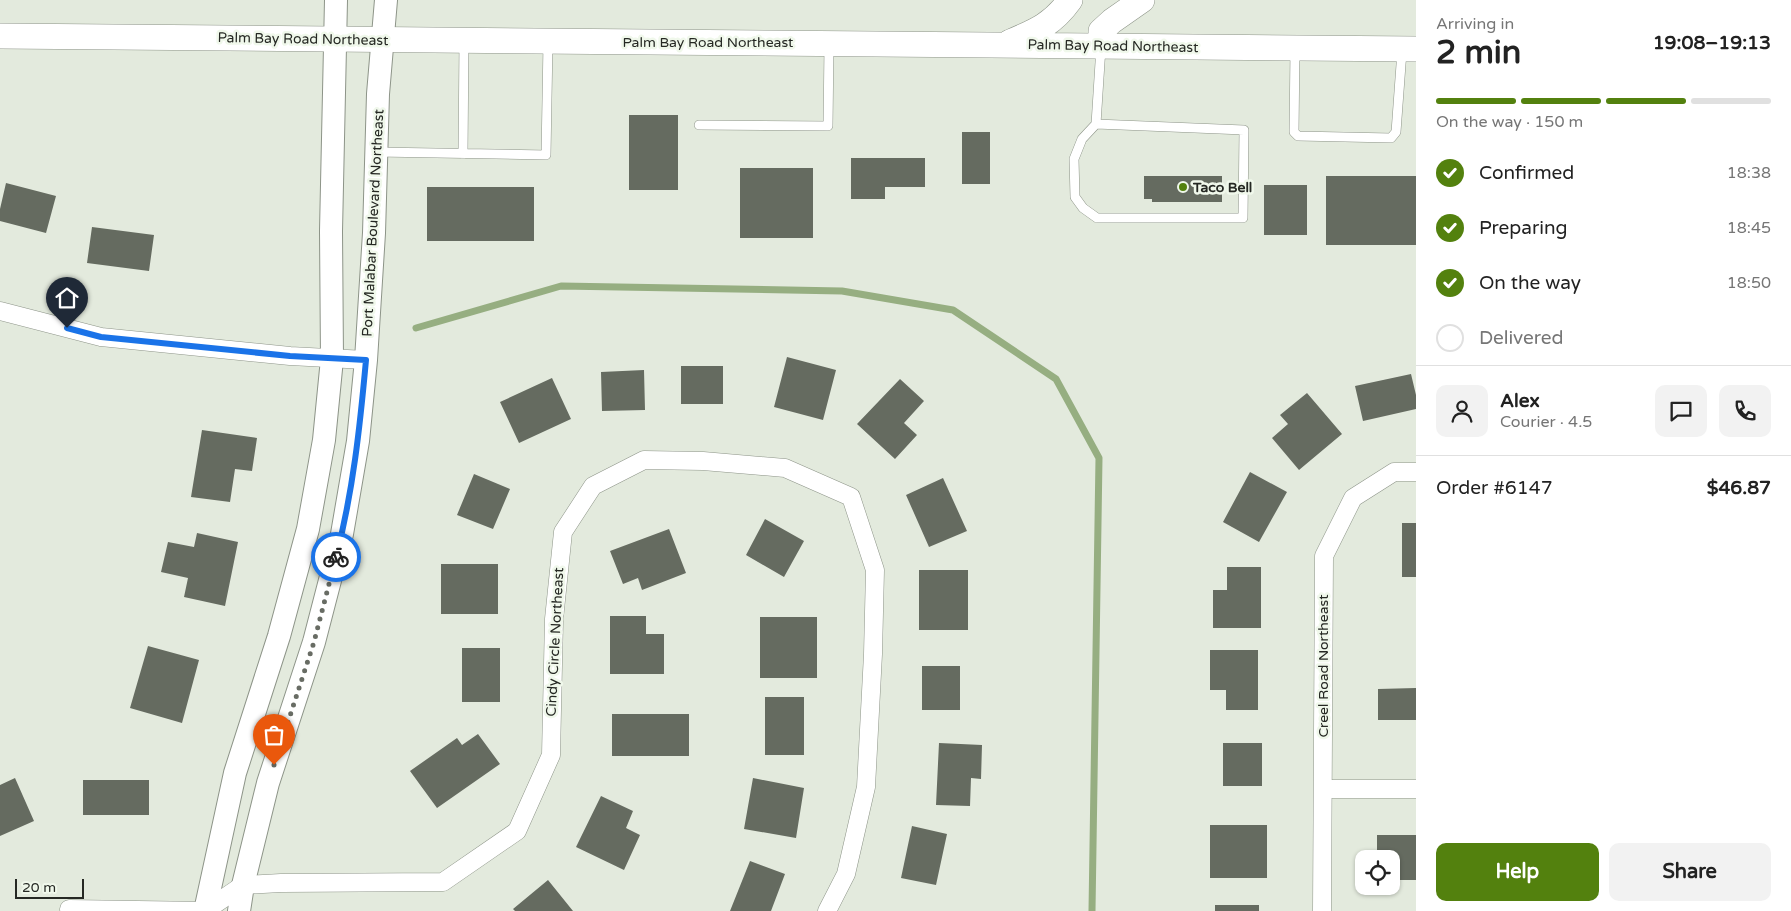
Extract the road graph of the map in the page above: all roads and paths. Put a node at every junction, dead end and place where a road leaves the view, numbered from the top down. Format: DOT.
graph roads {
  1 [pos="336,0"];
  2 [pos="386,0"];
  3 [pos="1070,0"];
  4 [pos="1142,0"];
  5 [pos="0,36"];
  6 [pos="335,39"];
  7 [pos="383,40"];
  8 [pos="464,40"];
  9 [pos="548,41"];
  10 [pos="829,44"];
  11 [pos="1003,45"];
  12 [pos="1101,47"];
  13 [pos="1295,48"];
  14 [pos="1409,49"];
  15 [pos="1096,124"];
  16 [pos="699,125"];
  17 [pos="377,152"];
  18 [pos="463,154"];
  19 [pos="0,311"];
  20 [pos="332,359"];
  21 [pos="366,360"];
  22 [pos="1416,472"];
  23 [pos="1416,789"];
  24 [pos="1323,790"];
  25 [pos="244,885"];
  26 [pos="69,909"];
  27 [pos="205,911"];
  28 [pos="239,911"];
  29 [pos="827,911"];
  30 [pos="1322,911"];
  1 -- 6 [label="street"];
  2 -- 7 [label="street, Port Malabar Boulevard Northeast"];
  3 -- 11 [label="main road"];
  4 -- 12 [label="main road"];
  5 -- 6 [label="main road, Palm Bay Road Northeast"];
  6 -- 7 [label="main road, Palm Bay Road Northeast"];
  6 -- 20 [label="street"];
  7 -- 8 [label="main road, Palm Bay Road Northeast"];
  7 -- 17 [label="street, Port Malabar Boulevard Northeast"];
  8 -- 9 [label="main road, Palm Bay Road Northeast"];
  8 -- 18 [label="lane"];
  9 -- 10 [label="main road, Palm Bay Road Northeast"];
  9 -- 18 [label="lane"];
  10 -- 11 [label="main road, Palm Bay Road Northeast"];
  10 -- 16 [label="lane"];
  11 -- 12 [label="main road, Palm Bay Road Northeast"];
  12 -- 13 [label="main road, Palm Bay Road Northeast"];
  12 -- 15 [label="lane"];
  13 -- 14 [label="main road, Palm Bay Road Northeast"];
  13 -- 14 [label="lane"];
  15 -- 15 [label="lane"];
  17 -- 18 [label="lane"];
  17 -- 21 [label="street, Port Malabar Boulevard Northeast"];
  19 -- 20 [label="street"];
  20 -- 21 [label="street"];
  20 -- 27 [label="street"];
  21 -- 25 [label="street, Port Malabar Boulevard Northeast"];
  22 -- 24 [label="street, Creel Road Northeast"];
  23 -- 24 [label="street"];
  24 -- 30 [label="street, Creel Road Northeast"];
  25 -- 27 [label="street"];
  25 -- 28 [label="street, Port Malabar Boulevard Northeast"];
  25 -- 29 [label="street, Cindy Circle Northeast"];
  26 -- 27 [label="street"];
}
